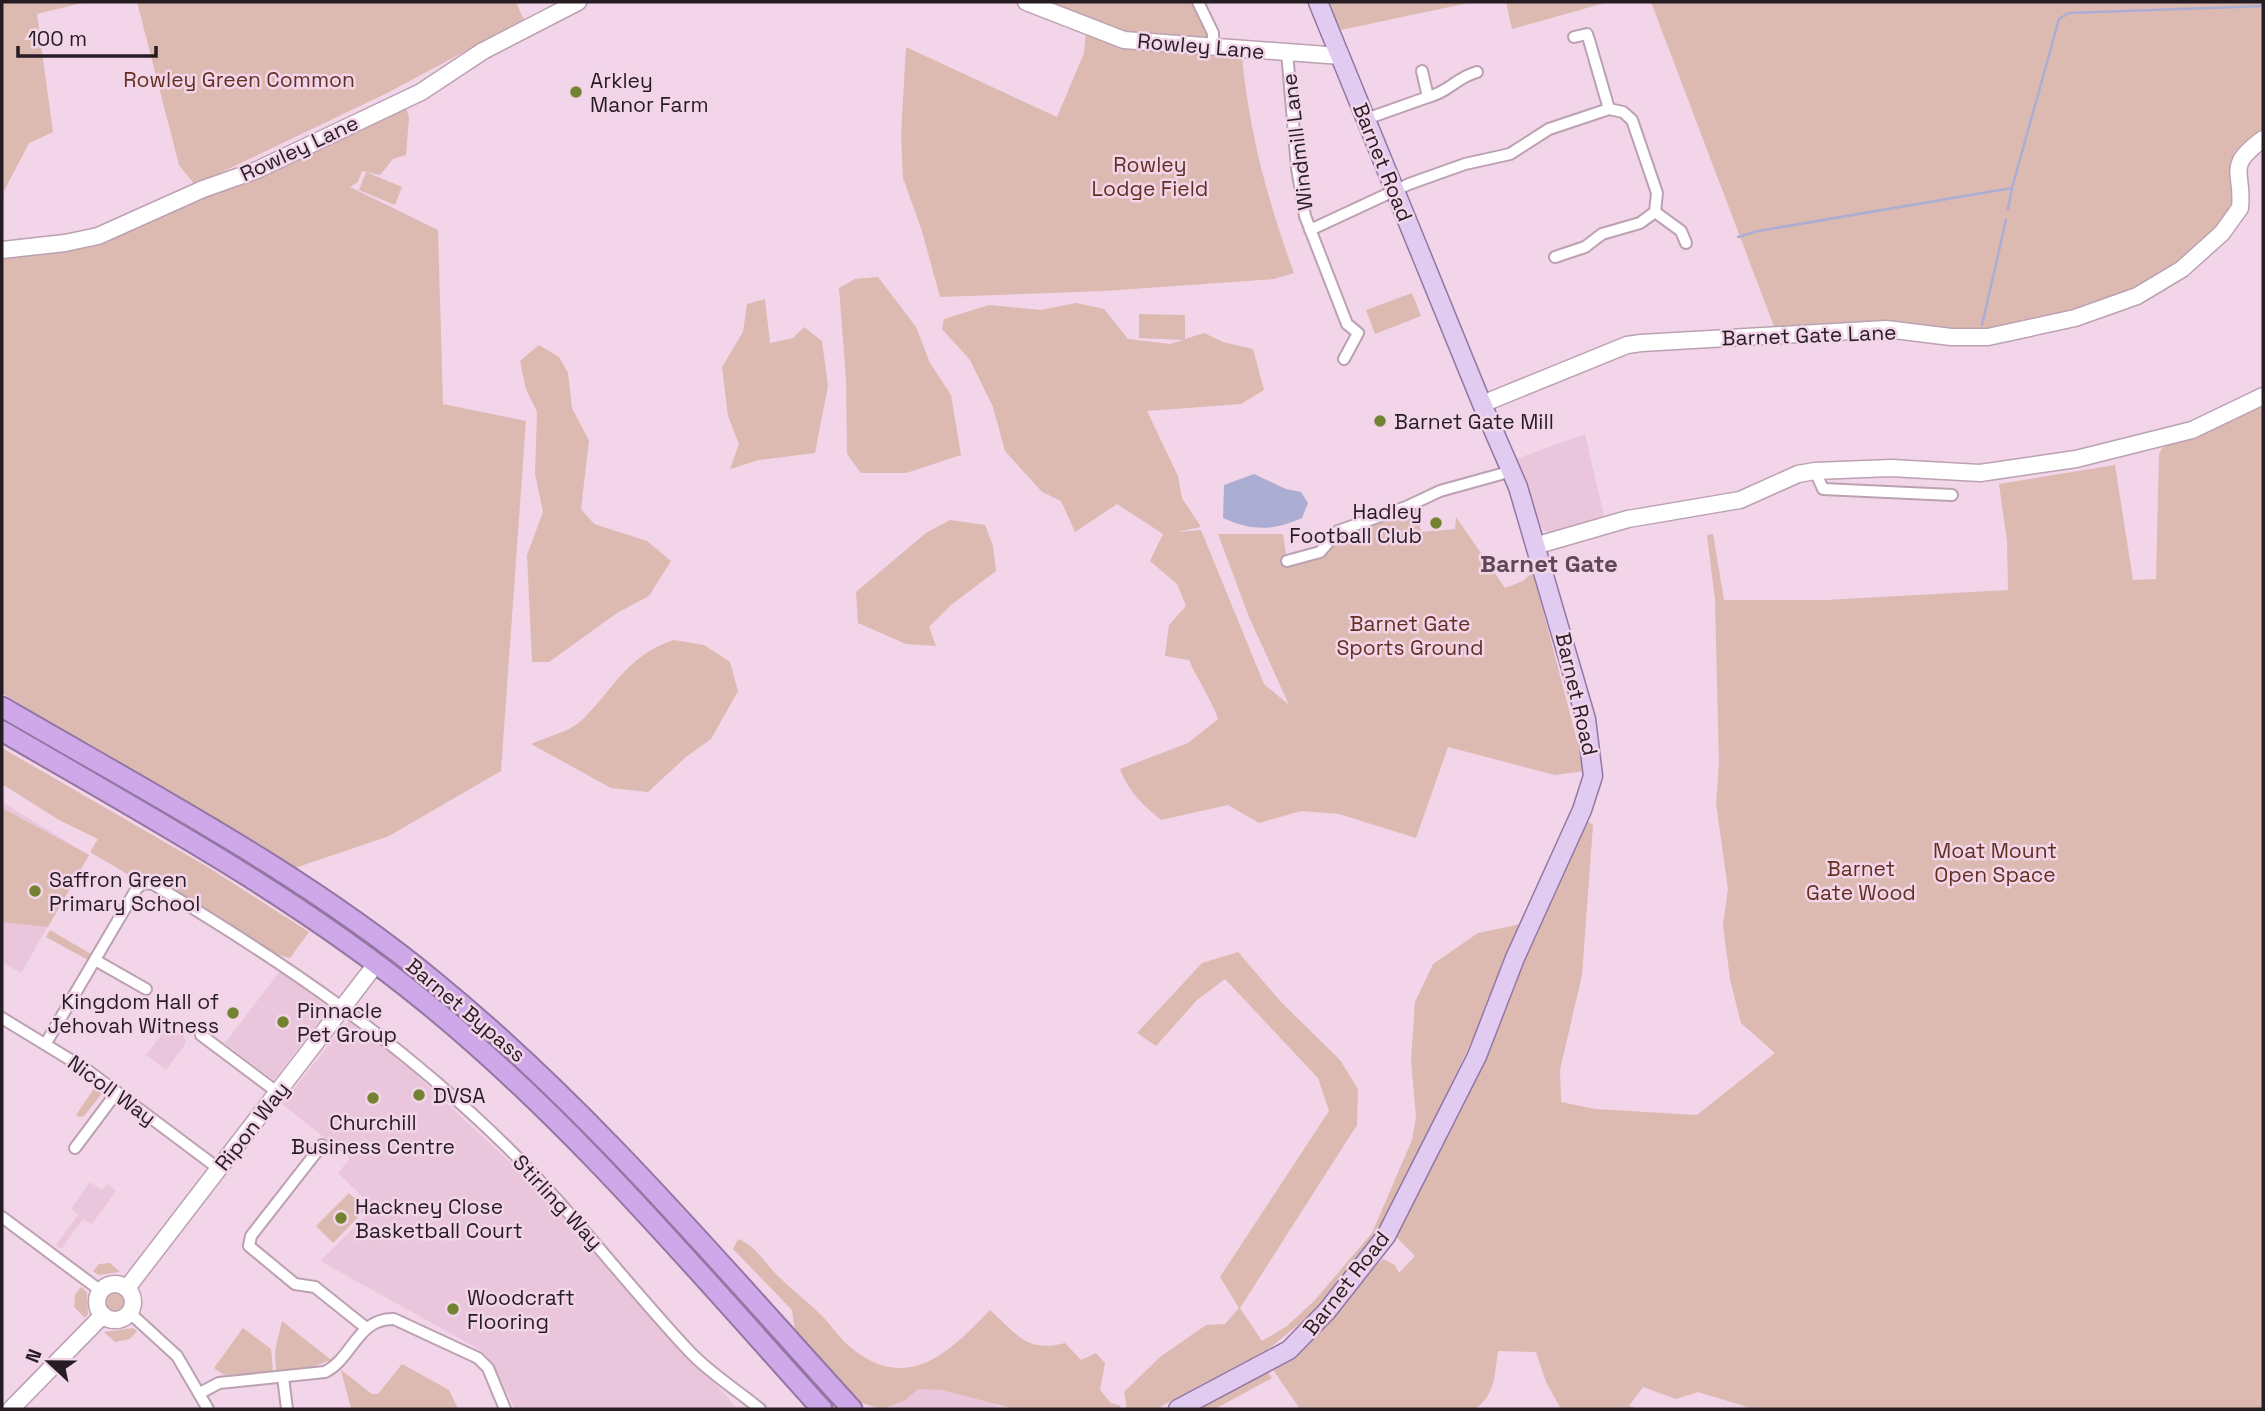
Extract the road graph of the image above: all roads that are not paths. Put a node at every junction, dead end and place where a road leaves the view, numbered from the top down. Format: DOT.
graph roads {
  1 [pos="578,2"];
  2 [pos="1026,2"];
  3 [pos="1198,2"];
  4 [pos="1318,2"];
  5 [pos="1574,37"];
  6 [pos="1213,48"];
  7 [pos="1287,52"];
  8 [pos="1341,56"];
  9 [pos="1422,71"];
  10 [pos="1477,72"];
  11 [pos="1428,97"];
  12 [pos="1609,109"];
  13 [pos="1366,119"];
  14 [pos="2263,139"];
  15 [pos="1395,192"];
  16 [pos="1655,212"];
  17 [pos="1310,230"];
  18 [pos="1564,240"];
  19 [pos="1686,243"];
  20 [pos="2,250"];
  21 [pos="1569,251"];
  22 [pos="1555,257"];
  23 [pos="1344,359"];
  24 [pos="2263,396"];
  25 [pos="1482,404"];
  26 [pos="1512,471"];
  27 [pos="1815,471"];
  28 [pos="1952,495"];
  29 [pos="1538,545"];
  30 [pos="1287,561"];
  31 [pos="2,707"];
  32 [pos="2,732"];
  33 [pos="95,960"];
  34 [pos="376,964"];
  35 [pos="146,989"];
  36 [pos="344,1006"];
  37 [pos="2,1018"];
  38 [pos="201,1035"];
  39 [pos="46,1043"];
  40 [pos="117,1092"];
  41 [pos="277,1092"];
  42 [pos="322,1145"];
  43 [pos="75,1148"];
  44 [pos="219,1169"];
  45 [pos="2,1217"];
  46 [pos="127,1288"];
  47 [pos="101,1291"];
  48 [pos="130,1313"];
  49 [pos="103,1315"];
  50 [pos="365,1328"];
  51 [pos="282,1377"];
  52 [pos="200,1393"];
  53 [pos="17,1407"];
  54 [pos="208,1409"];
  55 [pos="287,1409"];
  56 [pos="505,1409"];
  57 [pos="760,1409"];
  58 [pos="822,1409"];
  59 [pos="852,1409"];
  60 [pos="1178,1409"];
  1 -- 20 [label="street, Rowley Lane"];
  2 -- 6 [label="street, Rowley Lane"];
  3 -- 6 [label="street"];
  4 -- 8 [label="main road, Barnet Road"];
  5 -- 12 [label="street"];
  6 -- 7 [label="street, Rowley Lane"];
  7 -- 8 [label="street, Rowley Lane"];
  7 -- 17 [label="street, Windmill Lane"];
  8 -- 13 [label="main road, Barnet Road"];
  9 -- 11 [label="street"];
  10 -- 11 [label="street"];
  11 -- 13 [label="street"];
  12 -- 15 [label="street, Windmill Lane"];
  12 -- 16 [label="street"];
  13 -- 15 [label="main road, Barnet Road"];
  14 -- 25 [label="street, Barnet Gate Lane"];
  15 -- 17 [label="street, Windmill Lane"];
  15 -- 25 [label="main road, Barnet Road"];
  16 -- 19 [label="street"];
  16 -- 21 [label="street"];
  17 -- 23 [label="street, Windmill Lane"];
  18 -- 21 [label="street"];
  21 -- 22 [label="street"];
  24 -- 27 [label="street"];
  25 -- 26 [label="main road, Barnet Road"];
  26 -- 29 [label="main road, Barnet Road"];
  26 -- 30 [label="street"];
  27 -- 28 [label="street"];
  27 -- 29 [label="street"];
  29 -- 60 [label="main road, Barnet Road"];
  31 -- 59 [label="highway, Barnet Bypass"];
  32 -- 34 [label="highway, Barnet Bypass"];
  33 -- 35 [label="street"];
  33 -- 36 [label="street, Stirling Way"];
  33 -- 39 [label="street"];
  34 -- 36 [label="street, Ripon Way"];
  34 -- 58 [label="highway, Barnet Bypass"];
  36 -- 41 [label="street, Ripon Way"];
  36 -- 57 [label="street, Stirling Way"];
  37 -- 39 [label="street, Nicoll Way"];
  38 -- 41 [label="street"];
  39 -- 40 [label="street, Nicoll Way"];
  40 -- 43 [label="street"];
  40 -- 44 [label="street, Nicoll Way"];
  41 -- 44 [label="street, Ripon Way"];
  42 -- 50 [label="street"];
  44 -- 46 [label="street, Ripon Way"];
  45 -- 47 [label="street"];
  46 -- 47 [label="street"];
  46 -- 48 [label="street"];
  47 -- 49 [label="street"];
  48 -- 49 [label="street"];
  48 -- 52 [label="street"];
  49 -- 53 [label="street"];
  50 -- 51 [label="street"];
  50 -- 56 [label="street"];
  51 -- 52 [label="street"];
  51 -- 55 [label="street"];
  52 -- 54 [label="street"];
}
